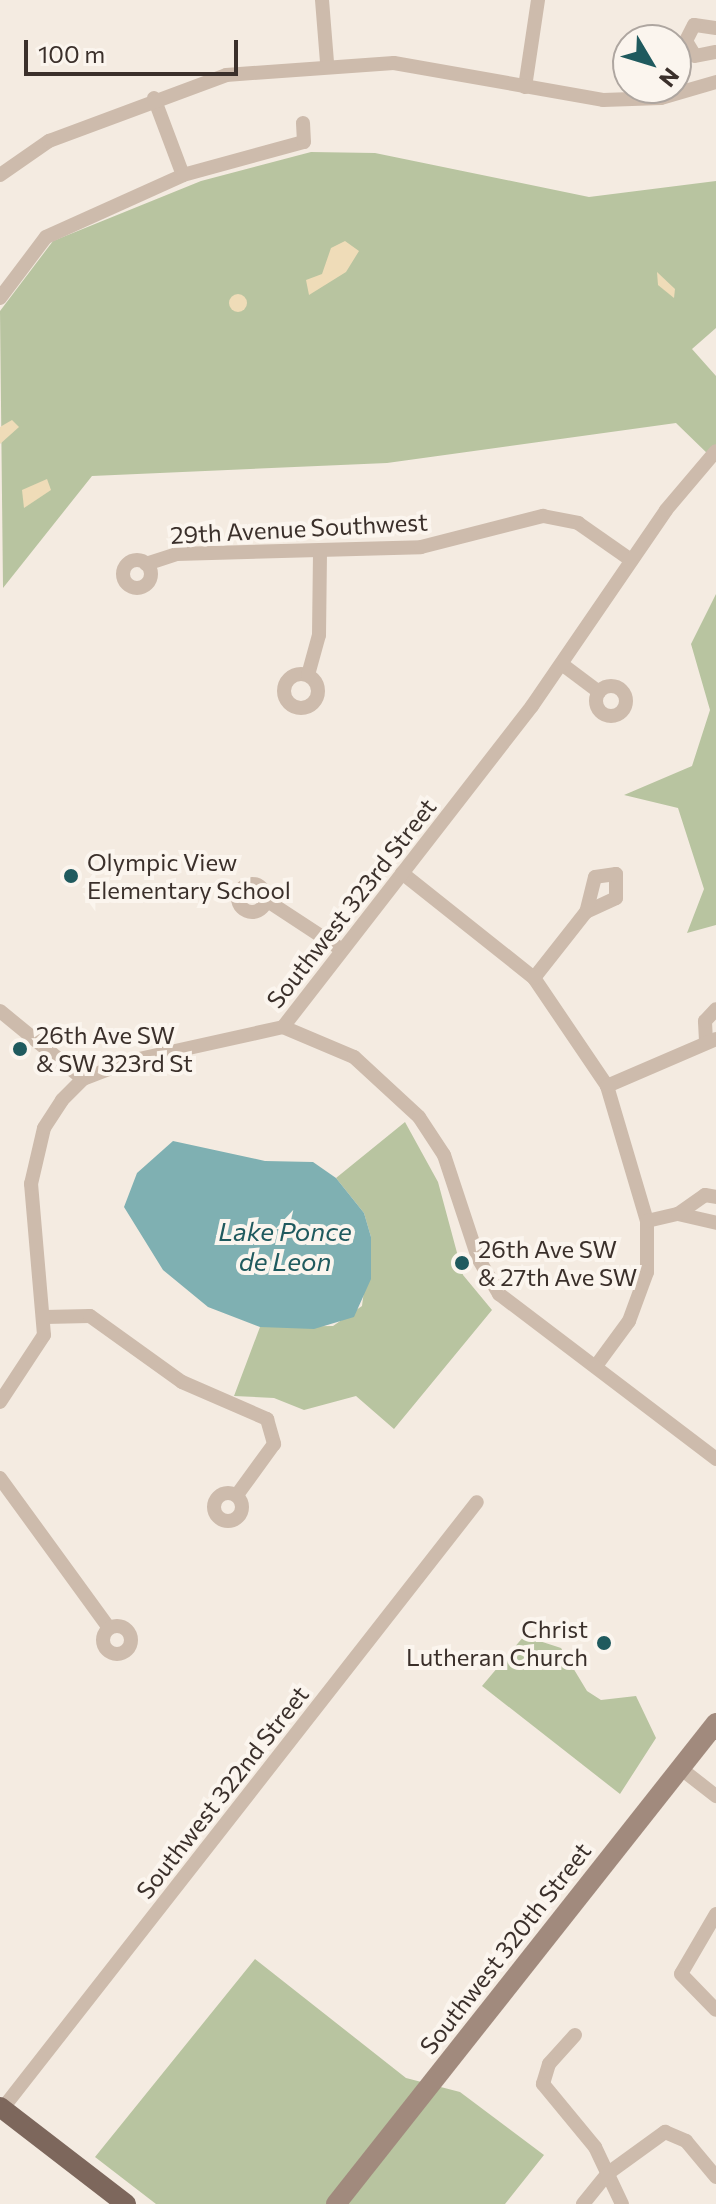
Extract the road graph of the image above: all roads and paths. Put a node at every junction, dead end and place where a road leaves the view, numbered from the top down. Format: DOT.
graph roads {
  1 [pos="322,0"];
  2 [pos="538,0"];
  3 [pos="716,28"];
  4 [pos="715,56"];
  5 [pos="327,62"];
  6 [pos="716,82"];
  7 [pos="525,87"];
  8 [pos="154,98"];
  9 [pos="303,123"];
  10 [pos="0,175"];
  11 [pos="183,175"];
  12 [pos="0,298"];
  13 [pos="716,451"];
  14 [pos="320,552"];
  15 [pos="631,560"];
  16 [pos="146,564"];
  17 [pos="563,665"];
  18 [pos="308,675"];
  19 [pos="599,692"];
  20 [pos="402,873"];
  21 [pos="266,900"];
  22 [pos="586,912"];
  23 [pos="342,950"];
  24 [pos="534,978"];
  25 [pos="716,1009"];
  26 [pos="0,1011"];
  27 [pos="283,1027"];
  28 [pos="711,1040"];
  29 [pos="83,1079"];
  30 [pos="607,1086"];
  31 [pos="716,1197"];
  32 [pos="678,1214"];
  33 [pos="647,1221"];
  34 [pos="716,1223"];
  35 [pos="45,1317"];
  36 [pos="596,1366"];
  37 [pos="0,1402"];
  38 [pos="716,1459"];
  39 [pos="0,1478"];
  40 [pos="237,1495"];
  41 [pos="477,1502"];
  42 [pos="109,1628"];
  43 [pos="716,1723"];
  44 [pos="680,1768"];
  45 [pos="716,1796"];
  46 [pos="716,1914"];
  47 [pos="716,2010"];
  48 [pos="575,2035"];
  49 [pos="1,2108"];
  50 [pos="607,2174"];
  51 [pos="716,2177"];
  52 [pos="126,2204"];
  53 [pos="336,2204"];
  54 [pos="583,2204"];
  55 [pos="622,2204"];
  1 -- 5 [label="street"];
  2 -- 7 [label="street"];
  3 -- 4 [label="street"];
  5 -- 7 [label="street"];
  5 -- 8 [label="street"];
  6 -- 7 [label="street"];
  8 -- 10 [label="street"];
  8 -- 11 [label="street"];
  9 -- 11 [label="street"];
  11 -- 12 [label="street"];
  13 -- 15 [label="street, Southwest 323rd Street"];
  14 -- 15 [label="street, 29th Avenue Southwest"];
  14 -- 16 [label="street, 29th Avenue Southwest"];
  14 -- 18 [label="street"];
  15 -- 17 [label="street, Southwest 323rd Street"];
  17 -- 19 [label="street"];
  17 -- 20 [label="street, Southwest 323rd Street"];
  20 -- 23 [label="street, Southwest 323rd Street"];
  20 -- 24 [label="street"];
  21 -- 23 [label="street"];
  22 -- 24 [label="street"];
  23 -- 27 [label="street, Southwest 323rd Street"];
  24 -- 30 [label="street"];
  25 -- 28 [label="street"];
  26 -- 29 [label="street"];
  27 -- 29 [label="street, Southwest 323rd Street"];
  27 -- 36 [label="street"];
  28 -- 30 [label="street"];
  29 -- 35 [label="street"];
  30 -- 33 [label="street"];
  31 -- 32 [label="street"];
  32 -- 33 [label="street"];
  32 -- 34 [label="street"];
  33 -- 36 [label="street"];
  35 -- 37 [label="street"];
  35 -- 40 [label="street"];
  36 -- 38 [label="street"];
  39 -- 42 [label="street"];
  41 -- 49 [label="street, Southwest 322nd Street"];
  43 -- 44 [label="main road, Southwest 320th Street"];
  44 -- 45 [label="street"];
  44 -- 53 [label="main road, Southwest 320th Street"];
  46 -- 47 [label="street"];
  48 -- 50 [label="street"];
  49 -- 52 [label="main road"];
  50 -- 51 [label="street"];
  50 -- 54 [label="street"];
  50 -- 55 [label="street"];
}
